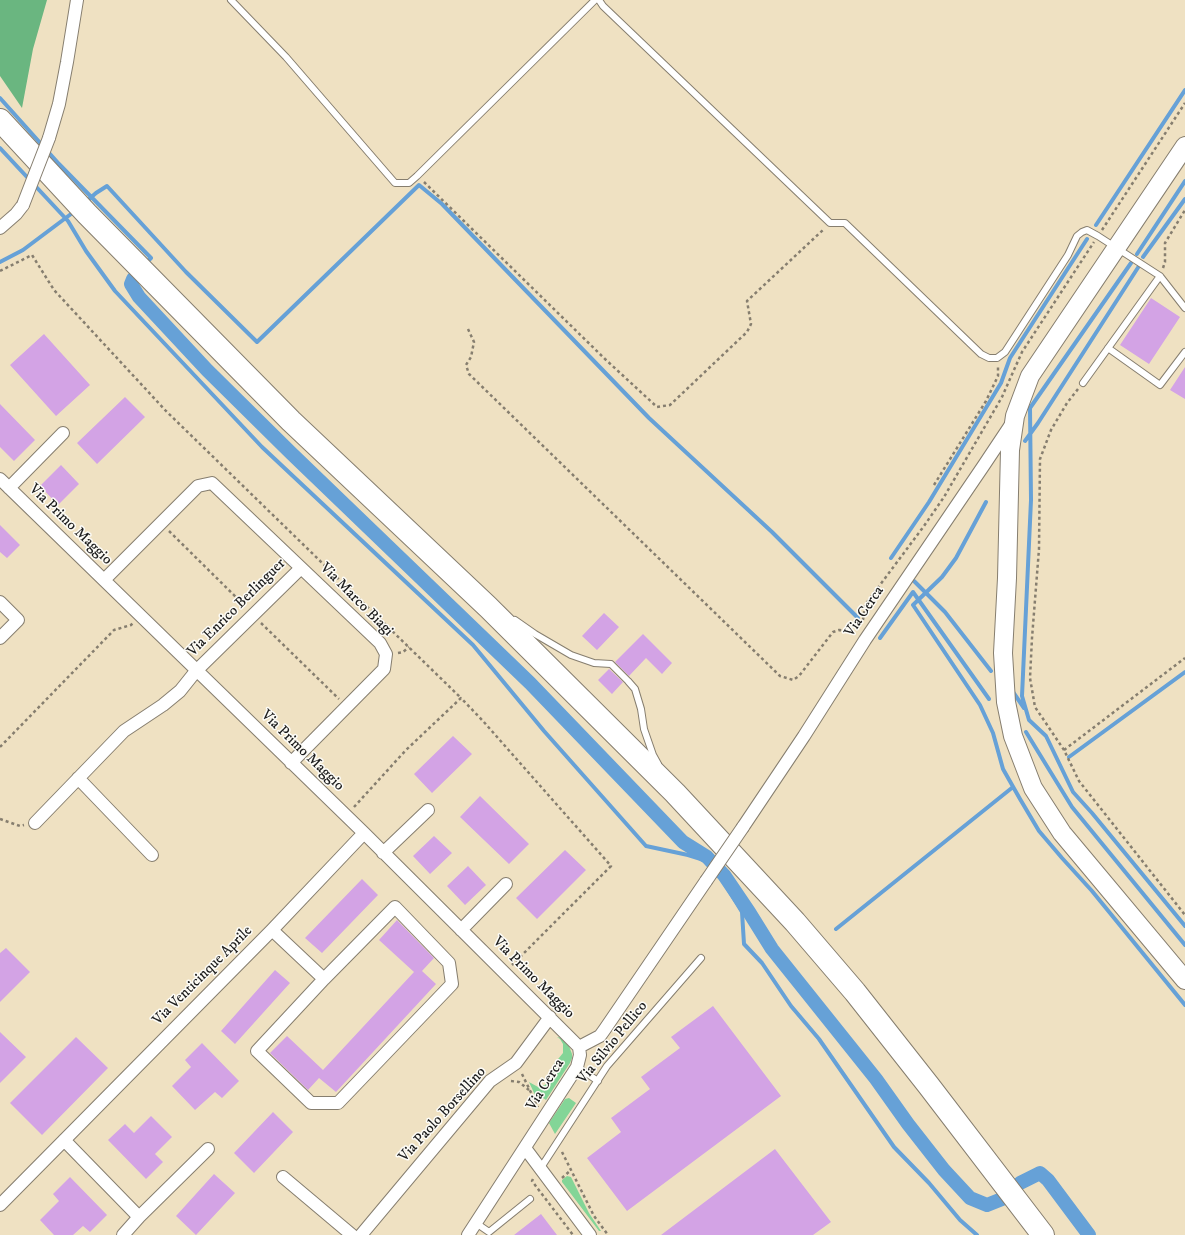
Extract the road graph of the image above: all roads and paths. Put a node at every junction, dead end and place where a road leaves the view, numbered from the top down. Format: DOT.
graph roads {
  1 [pos="77,0"];
  2 [pos="231,0"];
  3 [pos="595,0"];
  4 [pos="599,0"];
  5 [pos="1185,103"];
  6 [pos="0,120"];
  7 [pos="1185,146"];
  8 [pos="417,176"];
  9 [pos="1185,210"];
  10 [pos="830,223"];
  11 [pos="0,228"];
  12 [pos="1098,236"];
  13 [pos="1118,248"];
  14 [pos="0,271"];
  15 [pos="1160,276"];
  16 [pos="1185,308"];
  17 [pos="468,329"];
  18 [pos="1108,348"];
  19 [pos="1185,352"];
  20 [pos="998,358"];
  21 [pos="1082,383"];
  22 [pos="1015,416"];
  23 [pos="62,432"];
  24 [pos="4,483"];
  25 [pos="934,485"];
  26 [pos="301,568"];
  27 [pos="104,580"];
  28 [pos="0,602"];
  29 [pos="488,607"];
  30 [pos="140,616"];
  31 [pos="860,624"];
  32 [pos="858,628"];
  33 [pos="0,638"];
  34 [pos="859,638"];
  35 [pos="1185,658"];
  36 [pos="196,671"];
  37 [pos="462,698"];
  38 [pos="0,747"];
  39 [pos="1064,750"];
  40 [pos="291,763"];
  41 [pos="78,778"];
  42 [pos="675,793"];
  43 [pos="428,810"];
  44 [pos="346,816"];
  45 [pos="0,819"];
  46 [pos="35,823"];
  47 [pos="364,834"];
  48 [pos="383,853"];
  49 [pos="152,855"];
  50 [pos="506,884"];
  51 [pos="1185,915"];
  52 [pos="272,930"];
  53 [pos="462,930"];
  54 [pos="701,958"];
  55 [pos="504,973"];
  56 [pos="324,979"];
  57 [pos="1185,980"];
  58 [pos="550,1017"];
  59 [pos="579,1047"];
  60 [pos="577,1067"];
  61 [pos="598,1081"];
  62 [pos="490,1082"];
  63 [pos="531,1092"];
  64 [pos="64,1140"];
  65 [pos="208,1148"];
  66 [pos="525,1148"];
  67 [pos="540,1169"];
  68 [pos="283,1177"];
  69 [pos="530,1199"];
  70 [pos="0,1205"];
  71 [pos="139,1217"];
  72 [pos="476,1223"];
  73 [pos="123,1235"];
  74 [pos="352,1235"];
  75 [pos="361,1235"];
  76 [pos="468,1235"];
  77 [pos="590,1235"];
  78 [pos="1043,1235"];
  1 -- 11 [label="street, bridge"];
  2 -- 8 [label="lane"];
  3 -- 8 [label="lane"];
  4 -- 10 [label="lane"];
  5 -- 12 [label="path"];
  6 -- 29 [label="highway"];
  7 -- 13 [label="main road"];
  8 -- 10 [label="path"];
  9 -- 15 [label="path"];
  10 -- 20 [label="lane"];
  12 -- 13 [label="lane"];
  12 -- 20 [label="lane"];
  12 -- 31 [label="path"];
  13 -- 15 [label="lane"];
  13 -- 22 [label="main road"];
  14 -- 37 [label="path"];
  15 -- 16 [label="lane"];
  15 -- 18 [label="lane"];
  17 -- 34 [label="path"];
  18 -- 19 [label="lane"];
  18 -- 21 [label="lane"];
  20 -- 25 [label="path"];
  21 -- 39 [label="path"];
  22 -- 34 [label="street, Via Cerca"];
  22 -- 57 [label="main road"];
  23 -- 24 [label="street"];
  24 -- 27 [label="street, Via Primo Maggio"];
  26 -- 27 [label="street, Via Marco Biagi"];
  26 -- 36 [label="street, Via Enrico Berlinguer"];
  26 -- 40 [label="street, Via Marco Biagi"];
  27 -- 30 [label="street, Via Primo Maggio"];
  28 -- 33 [label="street"];
  29 -- 42 [label="highway"];
  29 -- 42 [label="lane"];
  30 -- 36 [label="street, Via Primo Maggio"];
  30 -- 38 [label="path"];
  32 -- 34 [label="path"];
  34 -- 59 [label="street, Via Cerca, bridge"];
  35 -- 39 [label="path"];
  36 -- 40 [label="street, Via Primo Maggio"];
  36 -- 41 [label="street, Via Enrico Berlinguer"];
  37 -- 44 [label="path"];
  37 -- 55 [label="path"];
  39 -- 51 [label="path"];
  40 -- 44 [label="street, Via Primo Maggio"];
  41 -- 46 [label="street, Via Enrico Berlinguer"];
  41 -- 49 [label="street"];
  42 -- 78 [label="highway"];
  43 -- 48 [label="street"];
  44 -- 47 [label="street, Via Primo Maggio"];
  45 -- 46 [label="path"];
  47 -- 48 [label="street, Via Primo Maggio"];
  47 -- 52 [label="street, Via Venticinque Aprile"];
  48 -- 53 [label="street, Via Primo Maggio"];
  50 -- 53 [label="street"];
  52 -- 56 [label="street"];
  52 -- 64 [label="street, Via Venticinque Aprile"];
  53 -- 55 [label="street, Via Primo Maggio"];
  54 -- 61 [label="lane, Via Silvio Pellico"];
  55 -- 58 [label="street, Via Primo Maggio"];
  56 -- 56 [label="street"];
  58 -- 59 [label="street, Via Primo Maggio"];
  58 -- 62 [label="street, Via Paolo Borsellino"];
  59 -- 60 [label="street, Via Cerca"];
  60 -- 61 [label="lane"];
  60 -- 66 [label="street, Via Cerca"];
  61 -- 67 [label="lane, Via Silvio Pellico"];
  62 -- 63 [label="path"];
  62 -- 75 [label="street, Via Paolo Borsellino"];
  64 -- 70 [label="street, Via Venticinque Aprile"];
  64 -- 71 [label="street"];
  65 -- 71 [label="street"];
  66 -- 67 [label="street"];
  66 -- 72 [label="street, Via Cerca"];
  67 -- 77 [label="street"];
  68 -- 74 [label="street"];
  69 -- 72 [label="lane"];
  71 -- 73 [label="street"];
  72 -- 76 [label="street, Via Cerca"];
}
